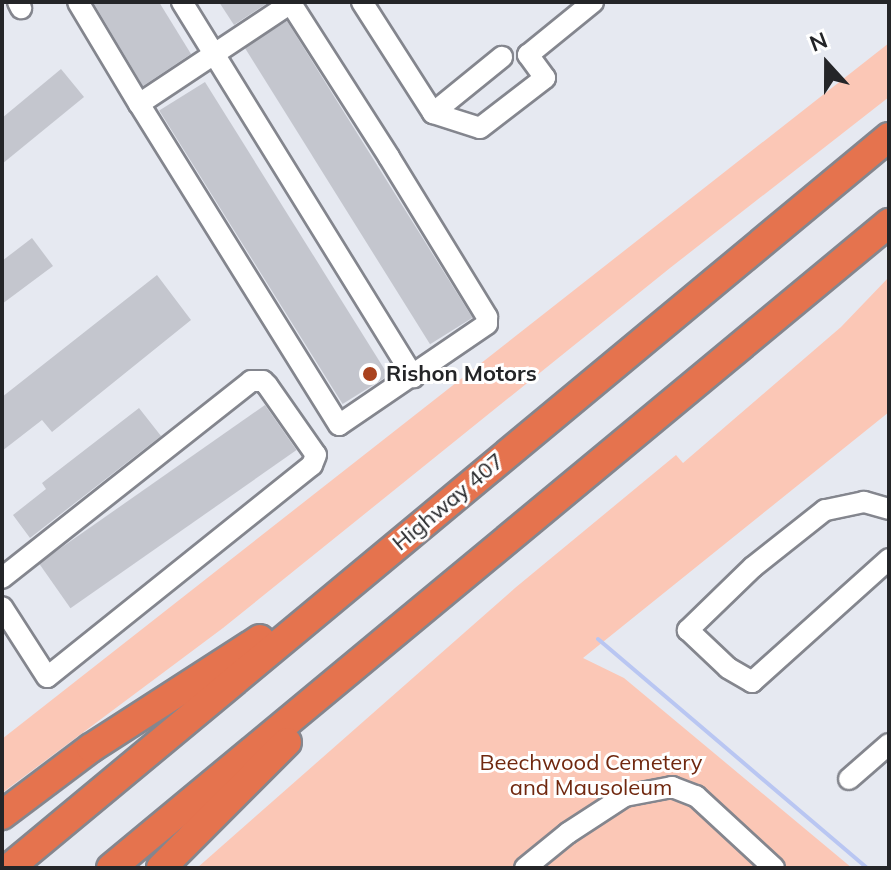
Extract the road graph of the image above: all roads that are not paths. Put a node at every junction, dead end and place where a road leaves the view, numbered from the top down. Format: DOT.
graph roads {
  1 [pos="78,2"];
  2 [pos="182,2"];
  3 [pos="362,2"];
  4 [pos="593,2"];
  5 [pos="290,3"];
  6 [pos="213,53"];
  7 [pos="502,57"];
  8 [pos="139,104"];
  9 [pos="433,113"];
  10 [pos="889,137"];
  11 [pos="889,223"];
  12 [pos="414,377"];
  13 [pos="889,509"];
  14 [pos="384,556"];
  15 [pos="889,559"];
  16 [pos="2,578"];
  17 [pos="2,607"];
  18 [pos="383,645"];
  19 [pos="889,744"];
  20 [pos="849,779"];
  21 [pos="2,815"];
  22 [pos="762,863"];
  23 [pos="9,868"];
  24 [pos="111,868"];
  25 [pos="161,868"];
  26 [pos="525,868"];
  1 -- 8 [label="street"];
  2 -- 6 [label="street"];
  3 -- 9 [label="street"];
  4 -- 9 [label="street"];
  5 -- 6 [label="street"];
  5 -- 12 [label="street"];
  6 -- 8 [label="street"];
  6 -- 12 [label="street"];
  7 -- 9 [label="street"];
  8 -- 12 [label="street"];
  10 -- 14 [label="highway, Highway 407"];
  11 -- 18 [label="highway"];
  13 -- 15 [label="street"];
  14 -- 21 [label="highway"];
  14 -- 23 [label="highway, Highway 407"];
  16 -- 17 [label="street"];
  18 -- 24 [label="highway"];
  18 -- 25 [label="highway"];
  19 -- 20 [label="street"];
  22 -- 26 [label="street"];
}
